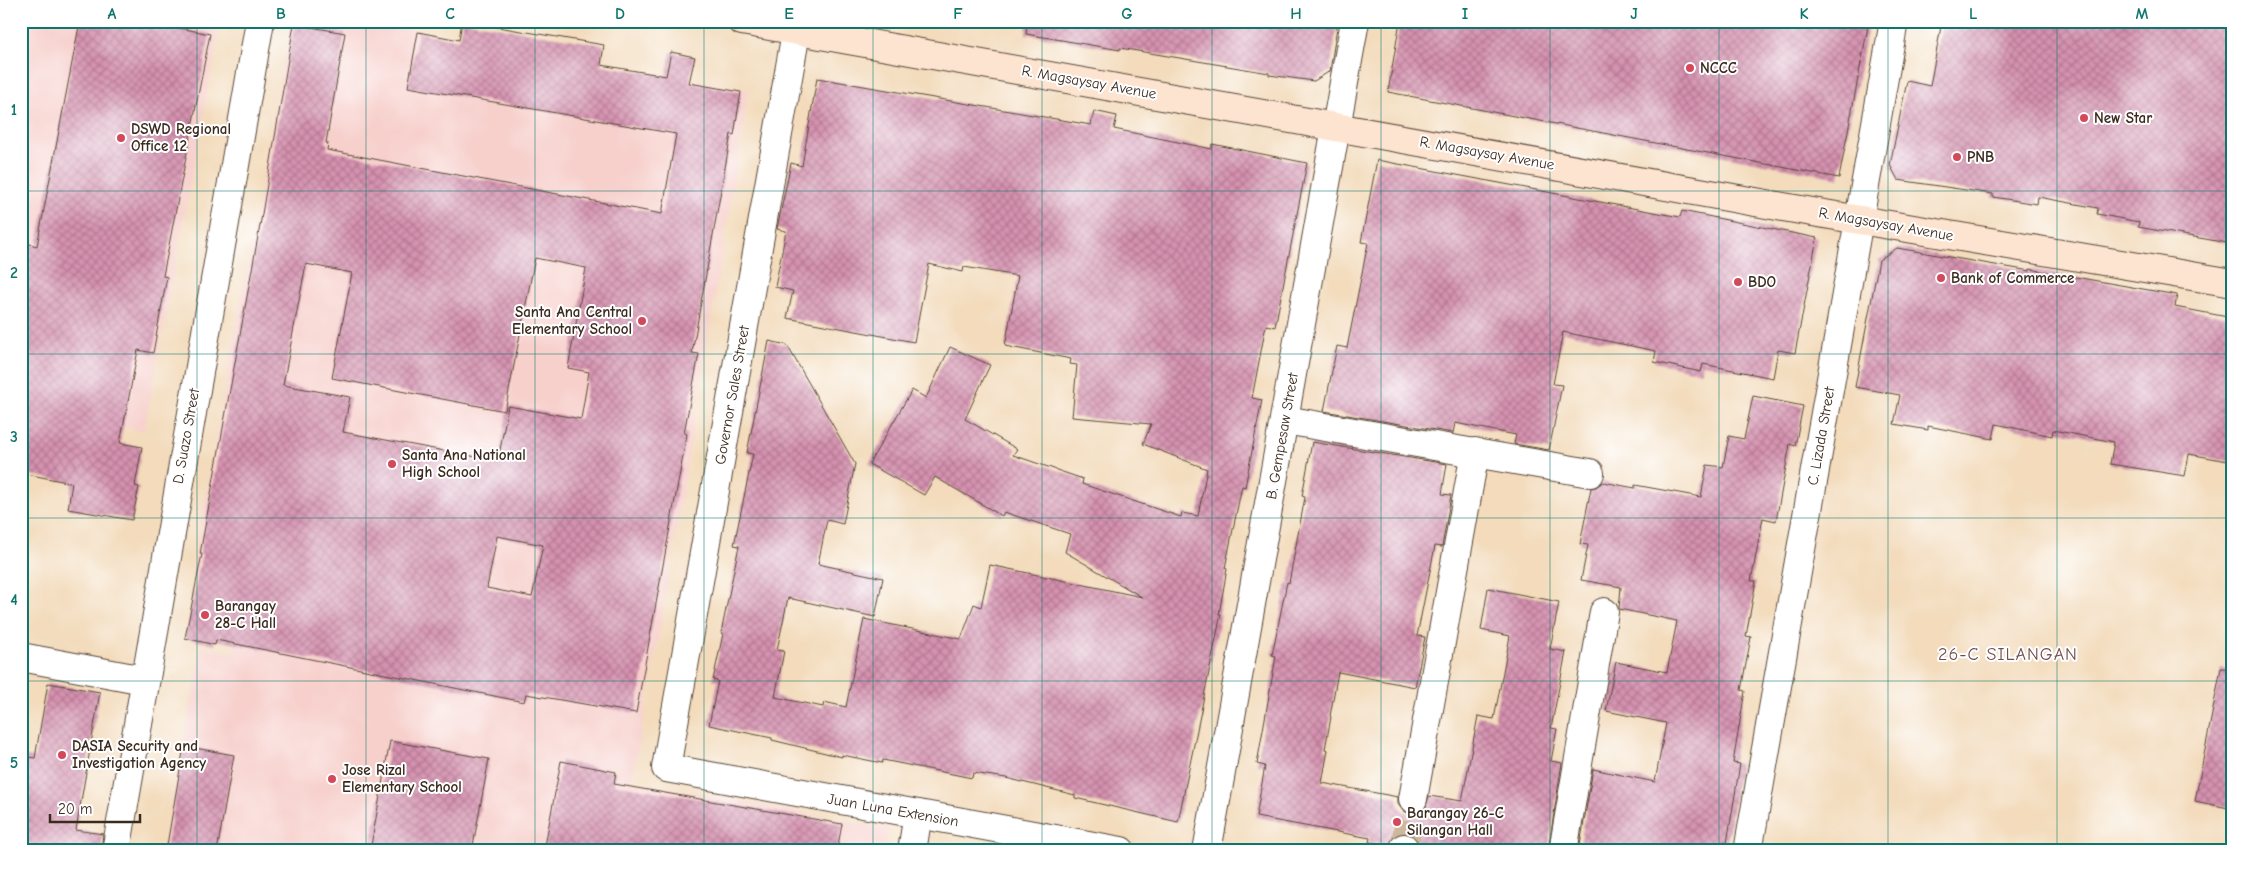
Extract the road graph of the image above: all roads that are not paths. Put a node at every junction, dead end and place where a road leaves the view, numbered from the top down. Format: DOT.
graph roads {
  1 [pos="260,21"];
  2 [pos="742,21"];
  3 [pos="1355,21"];
  4 [pos="1894,21"];
  5 [pos="797,26"];
  6 [pos="1338,126"];
  7 [pos="1858,220"];
  8 [pos="2233,283"];
  9 [pos="1285,420"];
  10 [pos="1475,452"];
  11 [pos="1590,472"];
  12 [pos="1604,612"];
  13 [pos="21,657"];
  14 [pos="144,680"];
  15 [pos="666,768"];
  16 [pos="1413,799"];
  17 [pos="918,814"];
  18 [pos="116,851"];
  19 [pos="912,851"];
  20 [pos="1120,851"];
  21 [pos="1207,851"];
  22 [pos="1563,851"];
  23 [pos="1748,851"];
  1 -- 14 [label="street, D. Suazo Street"];
  2 -- 5 [label="main road, R. Magsaysay Avenue"];
  3 -- 6 [label="street, B. Gempesaw Street"];
  4 -- 7 [label="street, C. Lizada Street"];
  5 -- 6 [label="main road, R. Magsaysay Avenue"];
  5 -- 15 [label="street, Governor Sales Street"];
  6 -- 7 [label="main road, R. Magsaysay Avenue"];
  6 -- 9 [label="street, B. Gempesaw Street"];
  7 -- 8 [label="main road, R. Magsaysay Avenue"];
  7 -- 23 [label="street, C. Lizada Street"];
  9 -- 10 [label="street"];
  9 -- 21 [label="street, B. Gempesaw Street"];
  10 -- 11 [label="street"];
  10 -- 16 [label="street"];
  12 -- 22 [label="street"];
  13 -- 14 [label="street"];
  14 -- 18 [label="street, D. Suazo Street"];
  15 -- 17 [label="street, Juan Luna Extension"];
  17 -- 19 [label="street"];
  17 -- 20 [label="street, Juan Luna Extension"];
}
